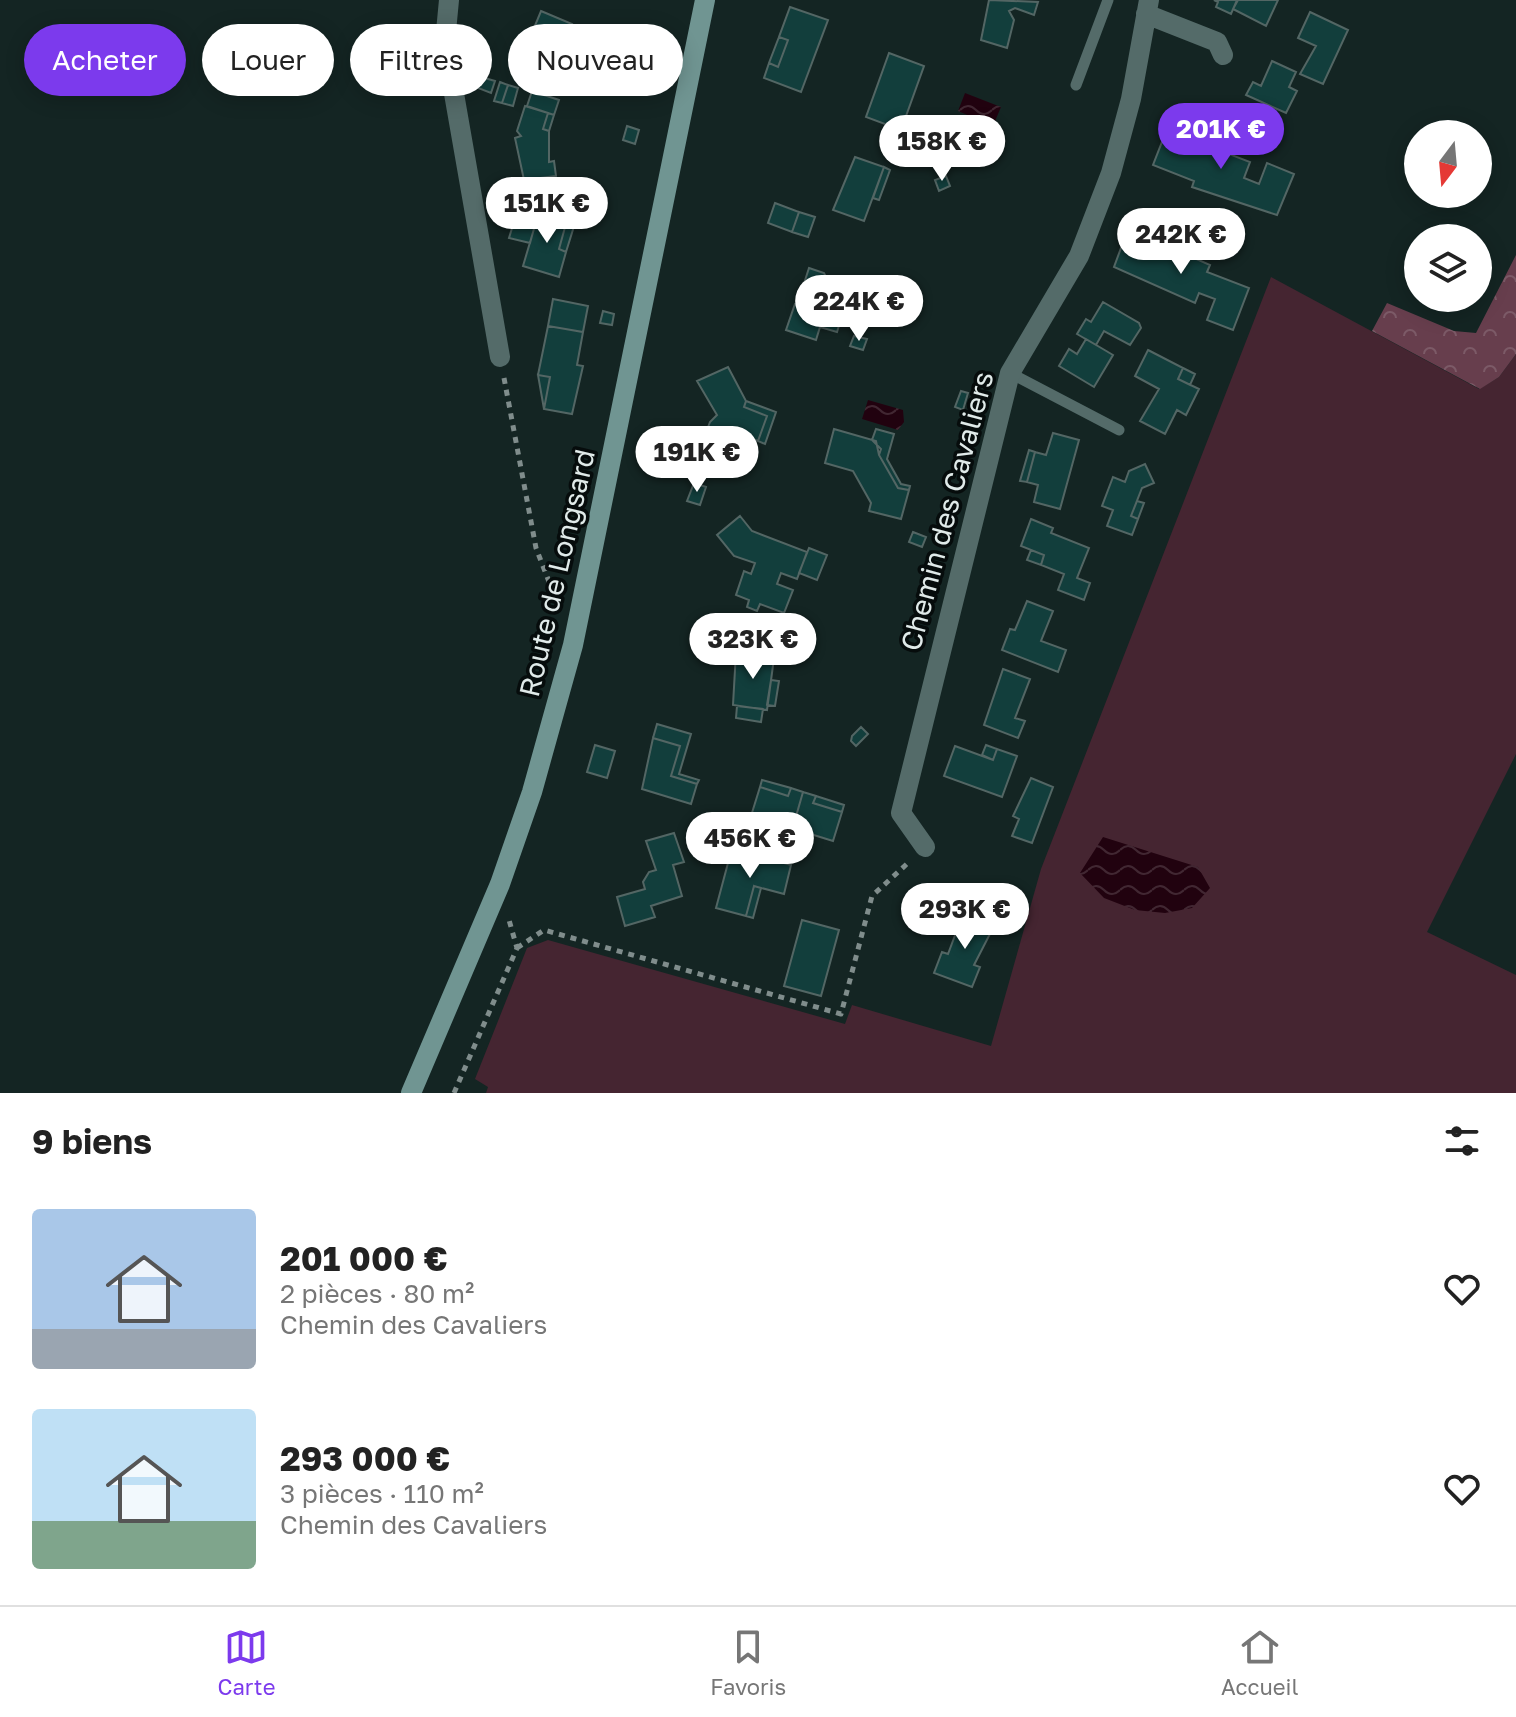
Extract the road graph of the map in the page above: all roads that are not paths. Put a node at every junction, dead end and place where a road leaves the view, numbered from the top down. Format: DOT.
graph roads {
  1 [pos="449,0"];
  2 [pos="705,0"];
  3 [pos="1108,0"];
  4 [pos="1148,7"];
  5 [pos="1223,55"];
  6 [pos="1076,85"];
  7 [pos="500,357"];
  8 [pos="1010,373"];
  9 [pos="1119,430"];
  10 [pos="925,847"];
  11 [pos="411,1093"];
  1 -- 7 [label="street"];
  2 -- 11 [label="main road, Route de Longsard"];
  3 -- 6 [label="lane"];
  4 -- 5 [label="street, Chemin des Cavaliers"];
  4 -- 8 [label="street, Chemin des Cavaliers"];
  8 -- 9 [label="lane"];
  8 -- 10 [label="street, Chemin des Cavaliers"];
}
